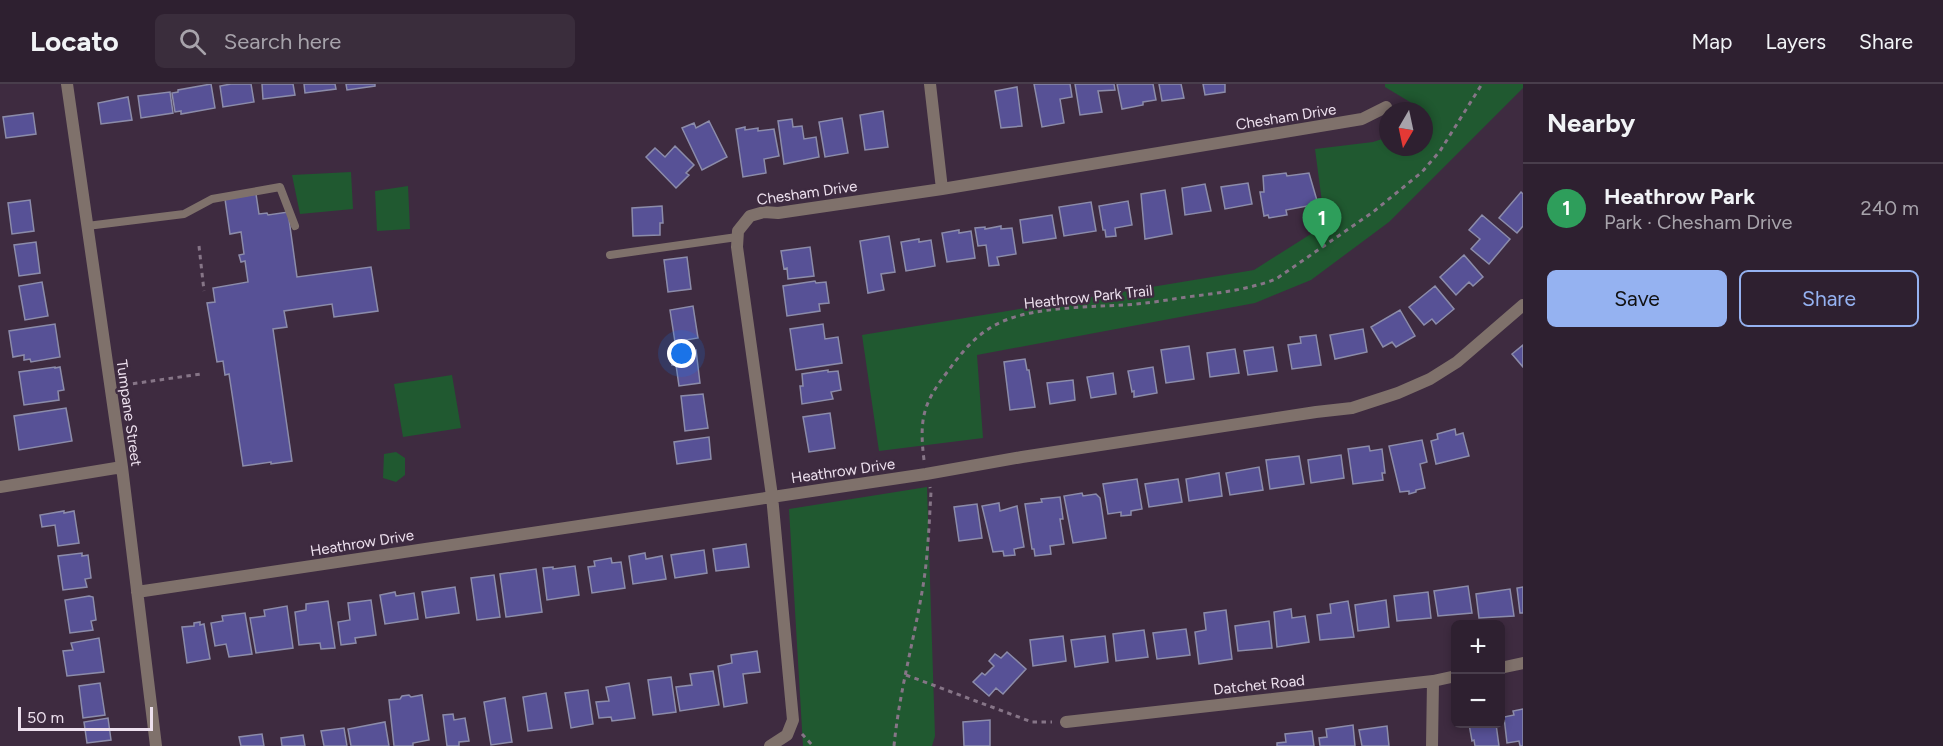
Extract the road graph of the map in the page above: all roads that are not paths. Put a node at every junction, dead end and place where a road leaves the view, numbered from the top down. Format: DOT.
graph roads {
  1 [pos="67,84"];
  2 [pos="930,84"];
  3 [pos="1379,110"];
  4 [pos="942,189"];
  5 [pos="87,226"];
  6 [pos="295,226"];
  7 [pos="737,237"];
  8 [pos="610,255"];
  9 [pos="1523,305"];
  10 [pos="122,467"];
  11 [pos="0,487"];
  12 [pos="772,496"];
  13 [pos="137,592"];
  14 [pos="1523,663"];
  15 [pos="1505,667"];
  16 [pos="1451,677"];
  17 [pos="1433,681"];
  18 [pos="1066,722"];
  19 [pos="156,746"];
  20 [pos="770,746"];
  21 [pos="1432,746"];
  1 -- 5 [label="street, Tumpane Street"];
  2 -- 4 [label="street"];
  3 -- 4 [label="street, Chesham Drive"];
  4 -- 7 [label="street, Chesham Drive"];
  5 -- 6 [label="lane"];
  5 -- 10 [label="street, Tumpane Street"];
  7 -- 8 [label="lane"];
  7 -- 12 [label="street"];
  9 -- 12 [label="street, Heathrow Drive"];
  10 -- 11 [label="street"];
  10 -- 13 [label="street, Tumpane Street"];
  12 -- 13 [label="street, Heathrow Drive"];
  12 -- 20 [label="street"];
  13 -- 19 [label="street, Tumpane Street"];
  14 -- 15 [label="street"];
  16 -- 17 [label="street, Datchet Road"];
  17 -- 18 [label="street, Datchet Road"];
  17 -- 21 [label="street"];
}
